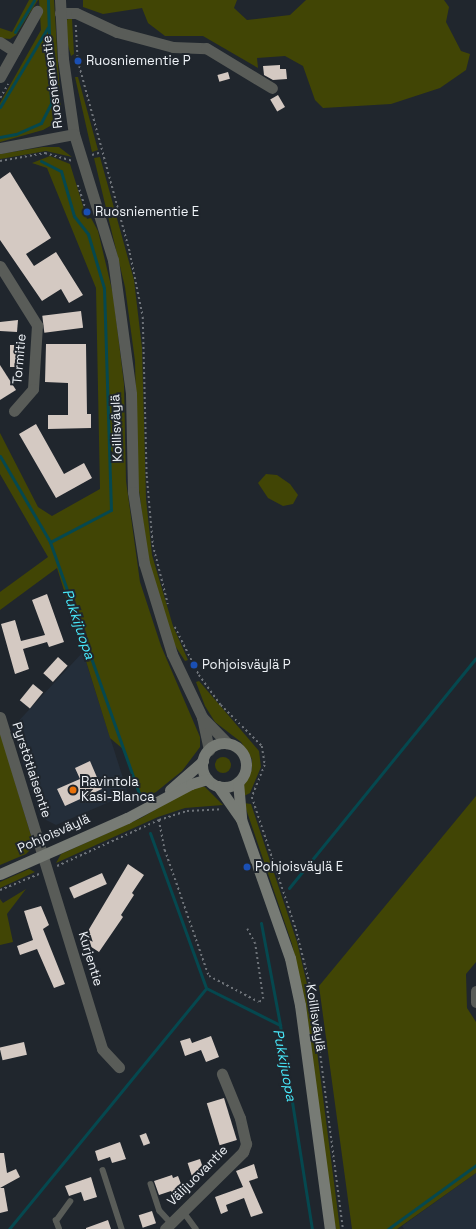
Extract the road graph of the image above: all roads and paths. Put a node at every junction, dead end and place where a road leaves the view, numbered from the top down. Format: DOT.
graph roads {
  1 [pos="60,0"];
  2 [pos="37,11"];
  3 [pos="60,13"];
  4 [pos="76,13"];
  5 [pos="0,42"];
  6 [pos="14,51"];
  7 [pos="0,77"];
  8 [pos="272,88"];
  9 [pos="74,134"];
  10 [pos="0,148"];
  11 [pos="101,152"];
  12 [pos="83,158"];
  13 [pos="0,161"];
  14 [pos="0,266"];
  15 [pos="14,411"];
  16 [pos="170,611"];
  17 [pos="174,623"];
  18 [pos="202,716"];
  19 [pos="0,717"];
  20 [pos="228,744"];
  21 [pos="209,750"];
  22 [pos="203,761"];
  23 [pos="208,779"];
  24 [pos="238,782"];
  25 [pos="218,786"];
  26 [pos="162,797"];
  27 [pos="252,797"];
  28 [pos="241,801"];
  29 [pos="230,806"];
  30 [pos="241,819"];
  31 [pos="159,820"];
  32 [pos="43,854"];
  33 [pos="48,870"];
  34 [pos="0,874"];
  35 [pos="0,890"];
  36 [pos="247,929"];
  37 [pos="476,991"];
  38 [pos="476,1002"];
  39 [pos="119,1067"];
  40 [pos="222,1074"];
  41 [pos="104,1170"];
  42 [pos="151,1184"];
  43 [pos="70,1202"];
  44 [pos="183,1211"];
  45 [pos="168,1226"];
  46 [pos="59,1229"];
  47 [pos="122,1229"];
  48 [pos="196,1229"];
  49 [pos="330,1229"];
  50 [pos="343,1229"];
  1 -- 3 [label="street, Ruosniementie"];
  2 -- 6 [label="street"];
  3 -- 4 [label="street"];
  3 -- 9 [label="street, Ruosniementie"];
  4 -- 8 [label="street"];
  4 -- 11 [label="path"];
  5 -- 6 [label="street"];
  6 -- 7 [label="street"];
  9 -- 10 [label="street, Ruosniementie"];
  9 -- 12 [label="street, Koillisväylä"];
  11 -- 12 [label="path"];
  11 -- 16 [label="path"];
  12 -- 13 [label="path"];
  12 -- 18 [label="street, Koillisväylä"];
  14 -- 15 [label="street, Tormitie"];
  17 -- 27 [label="path"];
  18 -- 20 [label="street, Koillisväylä"];
  18 -- 21 [label="street, Koillisväylä"];
  19 -- 32 [label="street, Pyrstötiaisentie"];
  20 -- 21 [label="main road"];
  20 -- 24 [label="main road"];
  21 -- 22 [label="main road"];
  22 -- 23 [label="main road"];
  22 -- 26 [label="main road, Pohjoisväylä"];
  23 -- 25 [label="main road"];
  23 -- 26 [label="main road, Pohjoisväylä"];
  24 -- 25 [label="main road"];
  24 -- 28 [label="main road, Koillisväylä"];
  25 -- 29 [label="main road, Koillisväylä"];
  26 -- 32 [label="main road, Pohjoisväylä"];
  27 -- 28 [label="path"];
  27 -- 50 [label="path"];
  28 -- 30 [label="main road, Koillisväylä"];
  29 -- 30 [label="main road, Koillisväylä"];
  29 -- 31 [label="path"];
  30 -- 49 [label="main road, Koillisväylä"];
  31 -- 33 [label="path"];
  31 -- 36 [label="path"];
  32 -- 33 [label="street, Kurjentie"];
  32 -- 34 [label="main road, Pohjoisväylä"];
  33 -- 35 [label="path"];
  33 -- 39 [label="street, Kurjentie"];
  37 -- 38 [label="street"];
  40 -- 44 [label="street, Välijuovantie"];
  41 -- 47 [label="lane"];
  42 -- 45 [label="lane"];
  43 -- 46 [label="lane"];
  44 -- 45 [label="street, Välijuovantie"];
  44 -- 48 [label="lane"];
}
